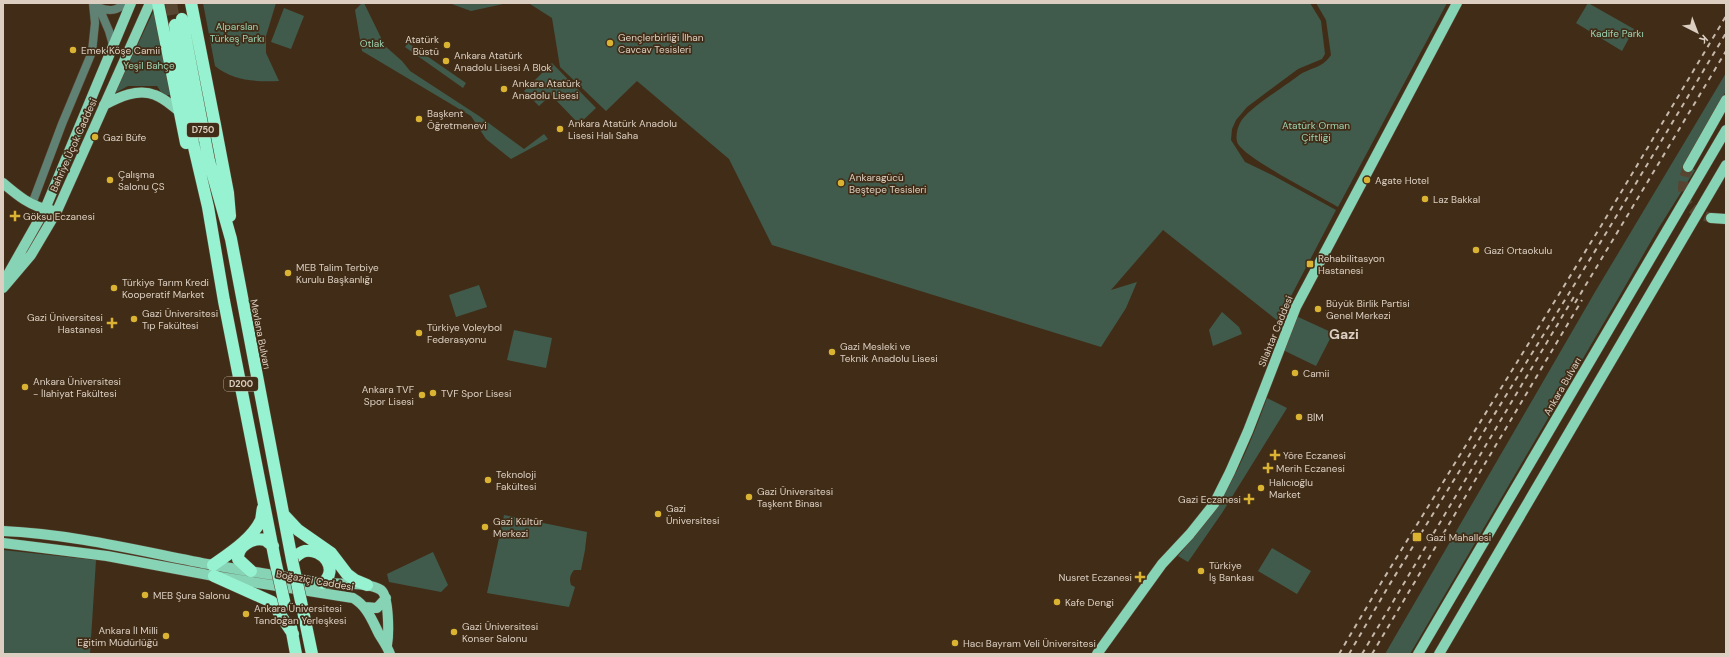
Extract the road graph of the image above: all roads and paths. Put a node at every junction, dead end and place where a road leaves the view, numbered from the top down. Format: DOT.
graph roads {
  1 [pos="126,3"];
  2 [pos="131,3"];
  3 [pos="191,3"];
  4 [pos="1457,3"];
  5 [pos="157,4"];
  6 [pos="97,5"];
  7 [pos="178,20"];
  8 [pos="113,45"];
  9 [pos="126,54"];
  10 [pos="1726,100"];
  11 [pos="104,105"];
  12 [pos="179,110"];
  13 [pos="1726,130"];
  14 [pos="1726,165"];
  15 [pos="1688,167"];
  16 [pos="3,183"];
  17 [pos="32,204"];
  18 [pos="208,207"];
  19 [pos="45,209"];
  20 [pos="56,210"];
  21 [pos="1711,218"];
  22 [pos="1726,219"];
  23 [pos="231,239"];
  24 [pos="3,281"];
  25 [pos="3,288"];
  26 [pos="264,500"];
  27 [pos="284,515"];
  28 [pos="3,531"];
  29 [pos="3,543"];
  30 [pos="273,546"];
  31 [pos="292,560"];
  32 [pos="214,570"];
  33 [pos="251,571"];
  34 [pos="323,583"];
  35 [pos="367,585"];
  36 [pos="386,598"];
  37 [pos="365,607"];
  38 [pos="293,634"];
  39 [pos="388,650"];
  40 [pos="296,654"];
  41 [pos="312,654"];
  42 [pos="1097,654"];
  43 [pos="1418,654"];
  44 [pos="1439,654"];
  1 -- 6 [label="street"];
  2 -- 8 [label="main road, Bahriye Üçok Caddesi"];
  3 -- 23 [label="highway, D200"];
  4 -- 42 [label="main road, Silahtar Caddesi"];
  5 -- 9 [label="main road, Bahriye Üçok Caddesi"];
  5 -- 12 [label="highway"];
  6 -- 8 [label="street"];
  6 -- 17 [label="street"];
  7 -- 18 [label="highway, Mevlana Bulvarı / D200"];
  7 -- 23 [label="highway, Mevlana Bulvarı / D750"];
  8 -- 9 [label="main road"];
  8 -- 19 [label="main road, Bahriye Üçok Caddesi"];
  9 -- 11 [label="main road, Bahriye Üçok Caddesi"];
  10 -- 15 [label="main road"];
  11 -- 12 [label="main road"];
  11 -- 20 [label="main road, Bahriye Üçok Caddesi"];
  12 -- 18 [label="highway"];
  13 -- 43 [label="main road, Ankara Bulvarı"];
  14 -- 44 [label="main road"];
  16 -- 17 [label="main road"];
  17 -- 19 [label="main road"];
  18 -- 26 [label="highway, Mevlana Bulvarı / D200"];
  19 -- 20 [label="main road"];
  19 -- 24 [label="main road, Bahriye Üçok Caddesi"];
  20 -- 25 [label="main road, Bahriye Üçok Caddesi"];
  21 -- 22 [label="main road"];
  23 -- 27 [label="highway, Mevlana Bulvarı / D200"];
  26 -- 30 [label="highway, Mevlana Bulvarı / D200"];
  26 -- 32 [label="highway"];
  27 -- 31 [label="highway, Mevlana Bulvarı / D200"];
  27 -- 35 [label="highway"];
  28 -- 32 [label="main road"];
  29 -- 32 [label="main road"];
  30 -- 33 [label="highway"];
  30 -- 38 [label="highway, Mevlana Bulvarı / D200, bridge"];
  31 -- 34 [label="highway"];
  31 -- 41 [label="highway, Mevlana Bulvarı / D200, bridge"];
  32 -- 33 [label="main road, Boğaziçi Caddesi"];
  32 -- 37 [label="main road, Boğaziçi Caddesi"];
  32 -- 38 [label="highway"];
  33 -- 34 [label="main road, Boğaziçi Caddesi"];
  34 -- 35 [label="main road, Boğaziçi Caddesi"];
  35 -- 36 [label="main road, Boğaziçi Caddesi"];
  36 -- 37 [label="main road"];
  36 -- 39 [label="main road"];
  37 -- 39 [label="main road"];
  38 -- 40 [label="highway, Mevlana Bulvarı / D200"];
}
